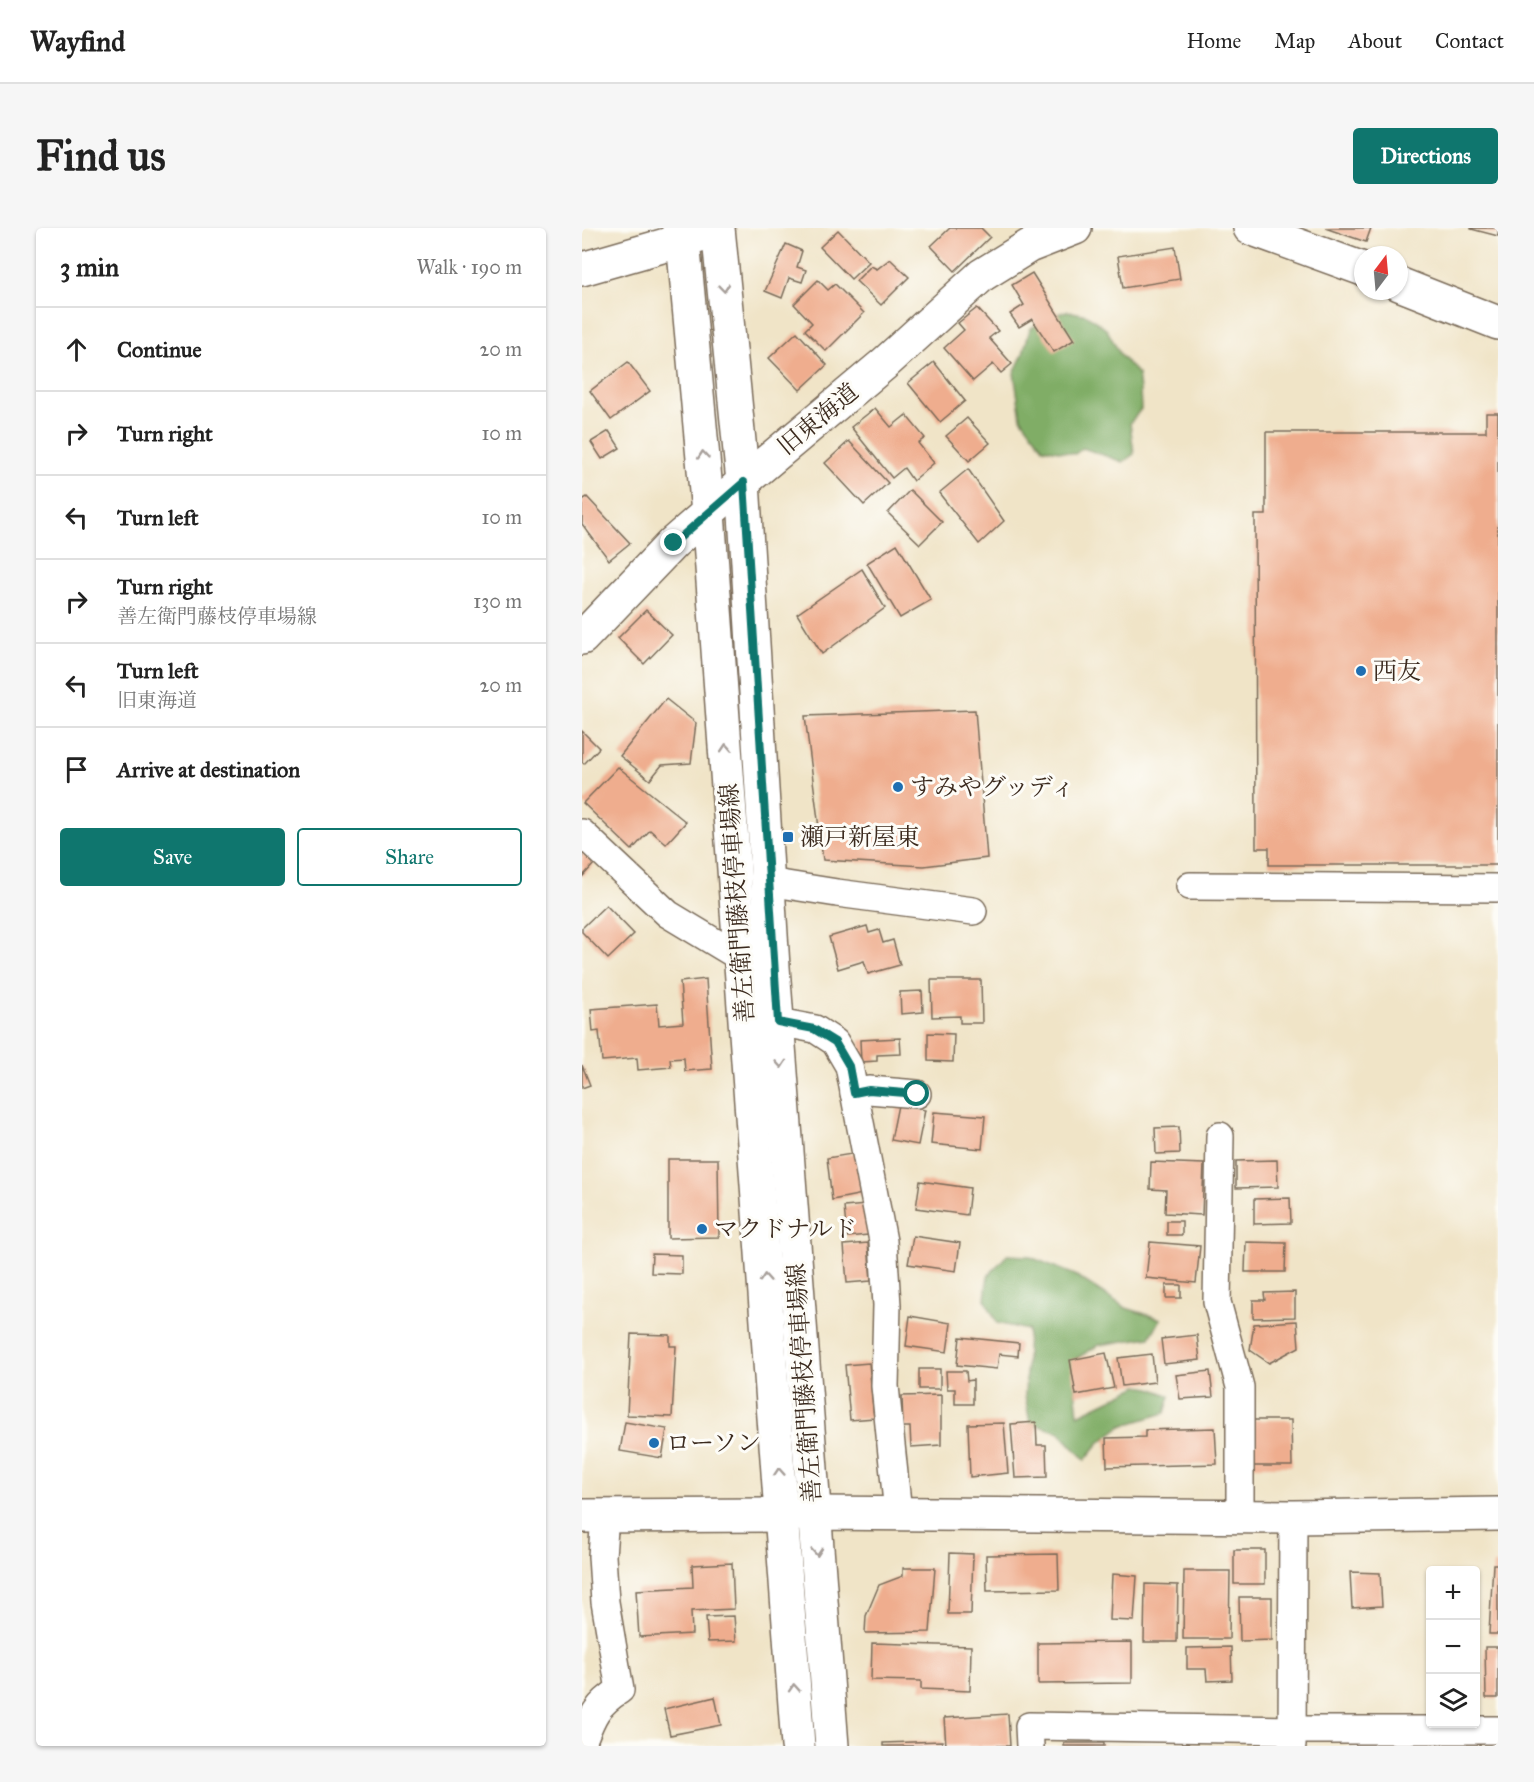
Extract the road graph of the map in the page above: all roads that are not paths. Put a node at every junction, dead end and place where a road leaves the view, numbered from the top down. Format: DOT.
graph roads {
  1 [pos="720,228"];
  2 [pos="1075,228"];
  3 [pos="1250,228"];
  4 [pos="681,234"];
  5 [pos="1354,266"];
  6 [pos="582,270"];
  7 [pos="1408,288"];
  8 [pos="1498,323"];
  9 [pos="744,482"];
  10 [pos="708,513"];
  11 [pos="582,638"];
  12 [pos="582,833"];
  13 [pos="768,882"];
  14 [pos="1190,886"];
  15 [pos="1498,888"];
  16 [pos="973,911"];
  17 [pos="741,958"];
  18 [pos="778,1022"];
  19 [pos="854,1093"];
  20 [pos="917,1094"];
  21 [pos="1220,1136"];
  22 [pos="814,1513"];
  23 [pos="898,1514"];
  24 [pos="1498,1514"];
  25 [pos="782,1515"];
  26 [pos="593,1516"];
  27 [pos="1240,1516"];
  28 [pos="1293,1517"];
  29 [pos="1498,1730"];
  30 [pos="1292,1738"];
  31 [pos="582,1743"];
  32 [pos="798,1746"];
  33 [pos="832,1746"];
  34 [pos="1029,1746"];
  1 -- 4 [label="main road"];
  1 -- 9 [label="main road, 善左衛門藤枝停車場線, one-way"];
  2 -- 9 [label="main road, 旧東海道"];
  3 -- 5 [label="main road"];
  4 -- 6 [label="main road"];
  10 -- 4 [label="main road, 善左衛門藤枝停車場線, one-way"];
  7 -- 8 [label="main road"];
  9 -- 10 [label="main road, 旧東海道"];
  9 -- 13 [label="main road, 善左衛門藤枝停車場線"];
  10 -- 11 [label="main road, 旧東海道"];
  17 -- 10 [label="main road, 善左衛門藤枝停車場線, one-way"];
  12 -- 17 [label="street"];
  13 -- 16 [label="street"];
  13 -- 18 [label="main road, 善左衛門藤枝停車場線"];
  14 -- 15 [label="street"];
  25 -- 17 [label="main road, 善左衛門藤枝停車場線, one-way"];
  18 -- 19 [label="street"];
  18 -- 22 [label="main road, 善左衛門藤枝停車場線, one-way"];
  19 -- 20 [label="street"];
  19 -- 23 [label="street"];
  21 -- 27 [label="street"];
  22 -- 23 [label="main road"];
  22 -- 25 [label="main road"];
  22 -- 33 [label="main road, 善左衛門藤枝停車場線, one-way"];
  23 -- 27 [label="main road"];
  24 -- 28 [label="main road"];
  25 -- 26 [label="main road"];
  32 -- 25 [label="main road, 善左衛門藤枝停車場線, one-way"];
  26 -- 31 [label="street"];
  27 -- 28 [label="main road"];
  28 -- 30 [label="street"];
  29 -- 30 [label="street"];
  30 -- 34 [label="street"];
}
